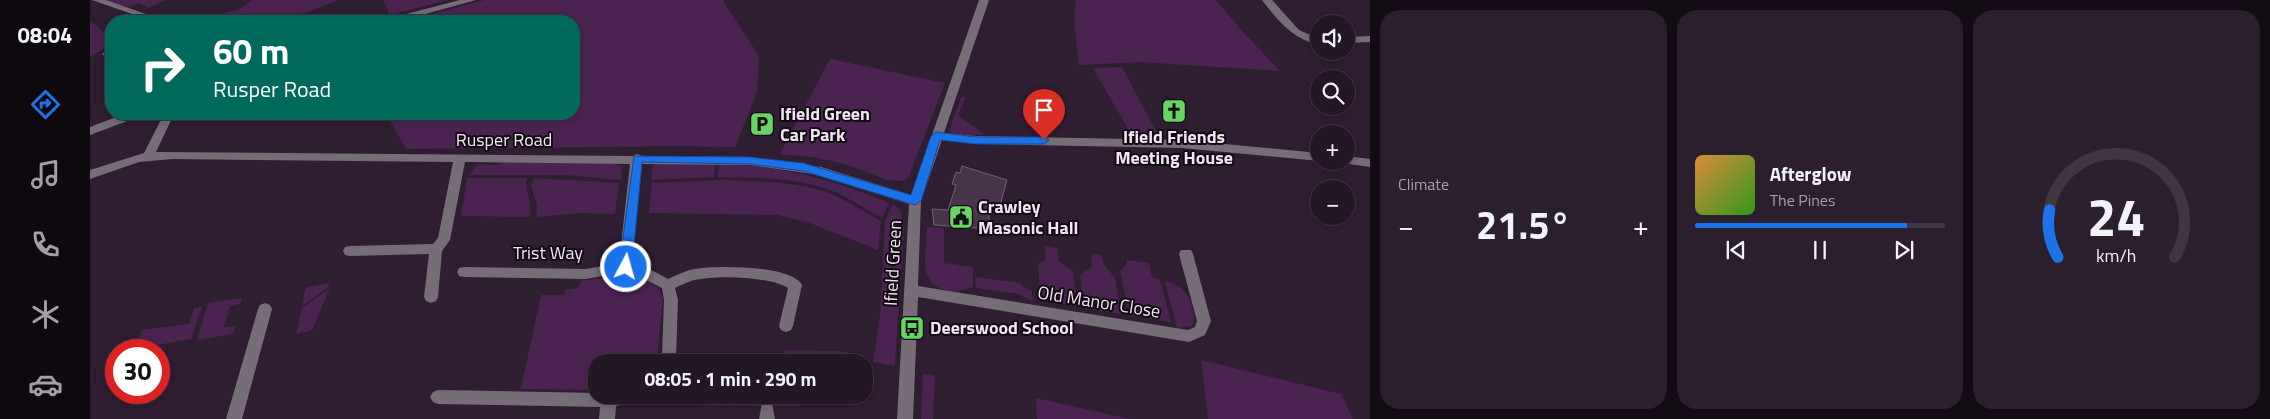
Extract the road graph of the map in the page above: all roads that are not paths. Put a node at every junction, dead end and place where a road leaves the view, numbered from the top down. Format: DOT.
graph roads {
  1 [pos="97,0"];
  2 [pos="471,0"];
  3 [pos="984,0"];
  4 [pos="1267,0"];
  5 [pos="143,15"];
  6 [pos="413,15"];
  7 [pos="1370,39"];
  8 [pos="1310,40"];
  9 [pos="1355,40"];
  10 [pos="118,120"];
  11 [pos="166,120"];
  12 [pos="90,131"];
  13 [pos="936,136"];
  14 [pos="148,156"];
  15 [pos="1310,156"];
  16 [pos="460,157"];
  17 [pos="638,158"];
  18 [pos="1355,161"];
  19 [pos="1370,163"];
  20 [pos="90,175"];
  21 [pos="915,201"];
  22 [pos="436,249"];
  23 [pos="350,251"];
  24 [pos="1186,254"];
  25 [pos="626,267"];
  26 [pos="464,272"];
  27 [pos="668,285"];
  28 [pos="910,290"];
  29 [pos="431,297"];
  30 [pos="265,309"];
  31 [pos="786,326"];
  32 [pos="669,354"];
  33 [pos="438,397"];
  34 [pos="588,400"];
  35 [pos="608,404"];
  36 [pos="234,419"];
  37 [pos="606,419"];
  38 [pos="905,419"];
  1 -- 5 [label="street"];
  2 -- 6 [label="street"];
  3 -- 13 [label="street, Ifield Green"];
  4 -- 8 [label="street"];
  7 -- 9 [label="street"];
  10 -- 12 [label="street"];
  11 -- 14 [label="street"];
  13 -- 15 [label="street"];
  13 -- 21 [label="street, Ifield Green"];
  14 -- 16 [label="street, Rusper Road"];
  14 -- 20 [label="street, Rusper Road"];
  16 -- 17 [label="street, Rusper Road"];
  16 -- 22 [label="street"];
  17 -- 21 [label="street, Rusper Road"];
  17 -- 25 [label="street"];
  18 -- 19 [label="street"];
  21 -- 28 [label="street, Ifield Green"];
  22 -- 23 [label="street"];
  22 -- 29 [label="street"];
  24 -- 28 [label="street, Old Manor Close"];
  25 -- 26 [label="street, Trist Way"];
  25 -- 27 [label="street, Trist Way"];
  27 -- 31 [label="street"];
  27 -- 32 [label="street"];
  28 -- 38 [label="street, Ifield Green"];
  30 -- 36 [label="street"];
  33 -- 34 [label="street"];
  35 -- 37 [label="street"];
}
